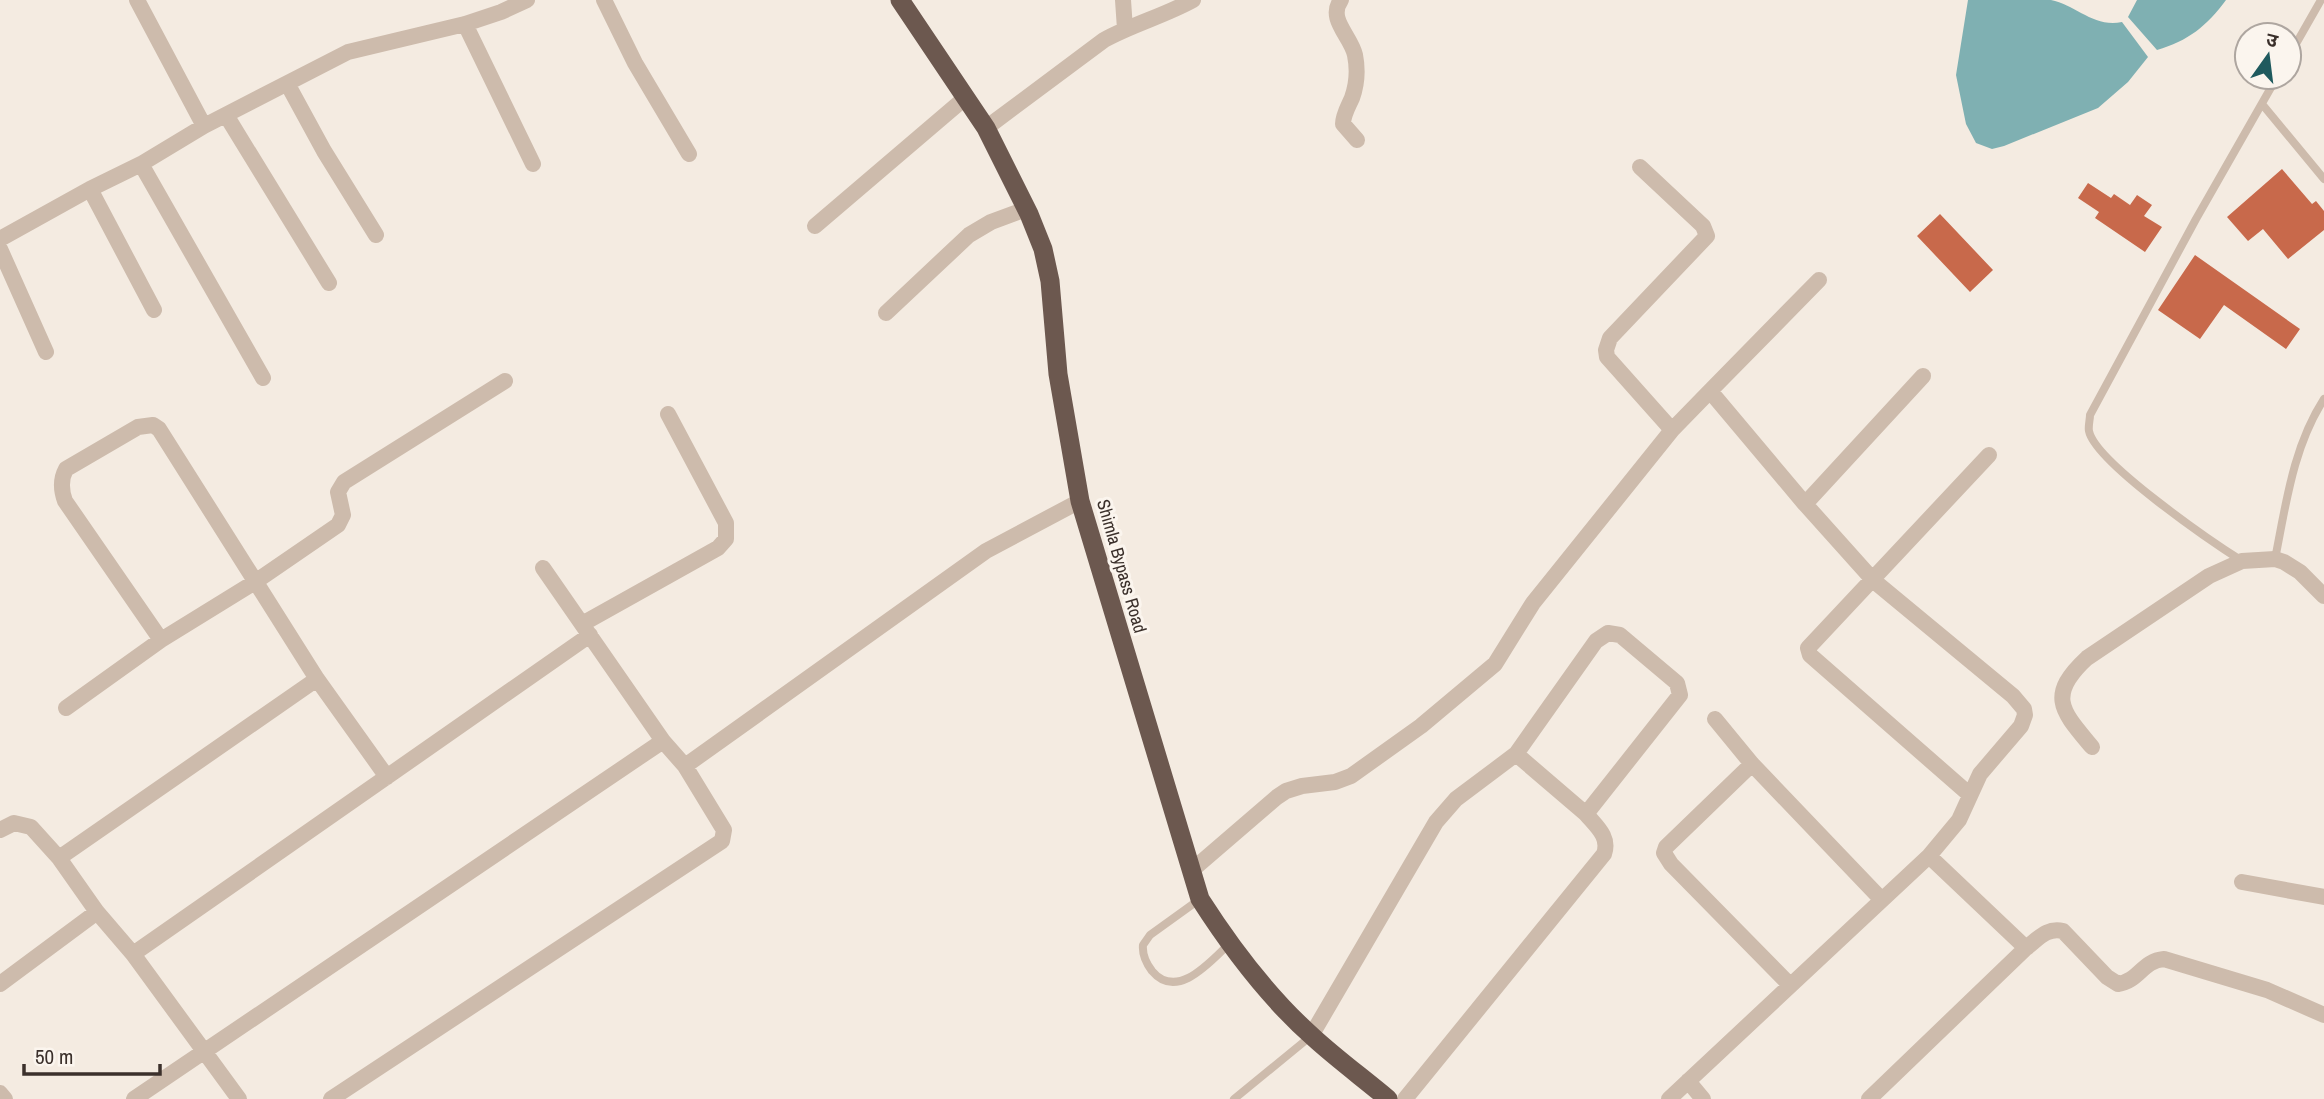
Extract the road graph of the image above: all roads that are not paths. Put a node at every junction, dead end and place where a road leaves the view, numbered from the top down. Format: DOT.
graph roads {
  1 [pos="137,0"];
  2 [pos="527,0"];
  3 [pos="604,0"];
  4 [pos="900,0"];
  5 [pos="1123,0"];
  6 [pos="1193,0"];
  7 [pos="1341,0"];
  8 [pos="2321,0"];
  9 [pos="465,24"];
  10 [pos="1125,29"];
  11 [pos="2303,32"];
  12 [pos="288,85"];
  13 [pos="2269,91"];
  14 [pos="965,98"];
  15 [pos="2262,104"];
  16 [pos="226,115"];
  17 [pos="204,126"];
  18 [pos="986,128"];
  19 [pos="1357,140"];
  20 [pos="689,154"];
  21 [pos="141,164"];
  22 [pos="533,164"];
  23 [pos="1640,167"];
  24 [pos="2324,178"];
  25 [pos="90,189"];
  26 [pos="1026,209"];
  27 [pos="815,226"];
  28 [pos="376,235"];
  29 [pos="0,239"];
  30 [pos="0,249"];
  31 [pos="1819,280"];
  32 [pos="329,283"];
  33 [pos="154,310"];
  34 [pos="886,313"];
  35 [pos="46,352"];
  36 [pos="1923,376"];
  37 [pos="263,378"];
  38 [pos="505,381"];
  39 [pos="1710,391"];
  40 [pos="2324,399"];
  41 [pos="668,414"];
  42 [pos="1672,430"];
  43 [pos="1990,454"];
  44 [pos="1080,501"];
  45 [pos="1805,504"];
  46 [pos="2275,559"];
  47 [pos="2242,561"];
  48 [pos="543,568"];
  49 [pos="1874,580"];
  50 [pos="255,582"];
  51 [pos="2324,596"];
  52 [pos="586,629"];
  53 [pos="162,640"];
  54 [pos="317,679"];
  55 [pos="66,708"];
  56 [pos="1715,719"];
  57 [pos="663,741"];
  58 [pos="2092,747"];
  59 [pos="1516,754"];
  60 [pos="1752,764"];
  61 [pos="685,766"];
  62 [pos="387,776"];
  63 [pos="1970,795"];
  64 [pos="1587,814"];
  65 [pos="0,830"];
  66 [pos="1929,856"];
  67 [pos="59,858"];
  68 [pos="1191,871"];
  69 [pos="2242,882"];
  70 [pos="2324,897"];
  71 [pos="1200,899"];
  72 [pos="1881,899"];
  73 [pos="97,912"];
  74 [pos="1229,944"];
  75 [pos="2026,948"];
  76 [pos="133,954"];
  77 [pos="0,984"];
  78 [pos="1790,985"];
  79 [pos="2324,1015"];
  80 [pos="1311,1036"];
  81 [pos="205,1051"];
  82 [pos="1688,1081"];
  83 [pos="0,1093"];
  84 [pos="5,1099"];
  85 [pos="134,1099"];
  86 [pos="239,1099"];
  87 [pos="331,1099"];
  88 [pos="1234,1099"];
  89 [pos="1388,1099"];
  90 [pos="1405,1099"];
  91 [pos="1668,1099"];
  92 [pos="1703,1099"];
  93 [pos="1870,1099"];
  1 -- 17 [label="street"];
  2 -- 9 [label="street"];
  3 -- 20 [label="street"];
  4 -- 14 [label="highway, Shimla Bypass Road"];
  5 -- 10 [label="street"];
  6 -- 10 [label="street"];
  7 -- 19 [label="street"];
  8 -- 11 [label="lane"];
  9 -- 12 [label="street"];
  9 -- 22 [label="street"];
  10 -- 18 [label="street"];
  12 -- 16 [label="street"];
  12 -- 28 [label="street"];
  13 -- 15 [label="lane"];
  14 -- 18 [label="highway, Shimla Bypass Road"];
  14 -- 27 [label="street"];
  15 -- 24 [label="lane"];
  15 -- 47 [label="lane"];
  16 -- 17 [label="street"];
  16 -- 32 [label="street"];
  17 -- 21 [label="street"];
  18 -- 26 [label="highway, Shimla Bypass Road"];
  21 -- 25 [label="street"];
  21 -- 37 [label="street"];
  23 -- 42 [label="street"];
  25 -- 29 [label="street"];
  25 -- 33 [label="street"];
  26 -- 34 [label="street"];
  26 -- 44 [label="highway, Shimla Bypass Road"];
  30 -- 35 [label="street"];
  31 -- 39 [label="street"];
  36 -- 45 [label="street"];
  38 -- 50 [label="street"];
  39 -- 42 [label="street"];
  39 -- 45 [label="street"];
  40 -- 46 [label="lane"];
  41 -- 52 [label="street"];
  42 -- 68 [label="street"];
  43 -- 49 [label="street"];
  44 -- 61 [label="street"];
  44 -- 68 [label="highway, Shimla Bypass Road"];
  45 -- 49 [label="street"];
  46 -- 47 [label="street"];
  46 -- 51 [label="street"];
  47 -- 58 [label="street"];
  48 -- 52 [label="street"];
  49 -- 63 [label="street"];
  49 -- 63 [label="street"];
  50 -- 53 [label="street"];
  50 -- 53 [label="street"];
  50 -- 54 [label="street"];
  52 -- 57 [label="street"];
  52 -- 62 [label="street"];
  53 -- 55 [label="street"];
  54 -- 62 [label="street"];
  54 -- 67 [label="street"];
  56 -- 60 [label="street"];
  57 -- 61 [label="street"];
  57 -- 81 [label="street"];
  59 -- 64 [label="street"];
  59 -- 64 [label="street"];
  59 -- 80 [label="street"];
  60 -- 72 [label="street"];
  60 -- 78 [label="street"];
  61 -- 87 [label="street"];
  62 -- 76 [label="street"];
  63 -- 66 [label="street"];
  64 -- 90 [label="street"];
  65 -- 67 [label="street"];
  66 -- 72 [label="street"];
  66 -- 75 [label="street"];
  67 -- 73 [label="street"];
  68 -- 71 [label="highway, Shimla Bypass Road"];
  69 -- 70 [label="street"];
  71 -- 74 [label="highway, Shimla Bypass Road"];
  71 -- 74 [label="lane"];
  72 -- 78 [label="street"];
  73 -- 76 [label="street"];
  73 -- 77 [label="street"];
  74 -- 80 [label="highway, Shimla Bypass Road"];
  75 -- 79 [label="street"];
  75 -- 93 [label="street"];
  76 -- 81 [label="street"];
  78 -- 82 [label="street"];
  80 -- 88 [label="lane"];
  80 -- 89 [label="highway, Shimla Bypass Road"];
  81 -- 85 [label="street"];
  81 -- 86 [label="street"];
  82 -- 91 [label="street"];
  82 -- 92 [label="street"];
  83 -- 84 [label="street"];
}
